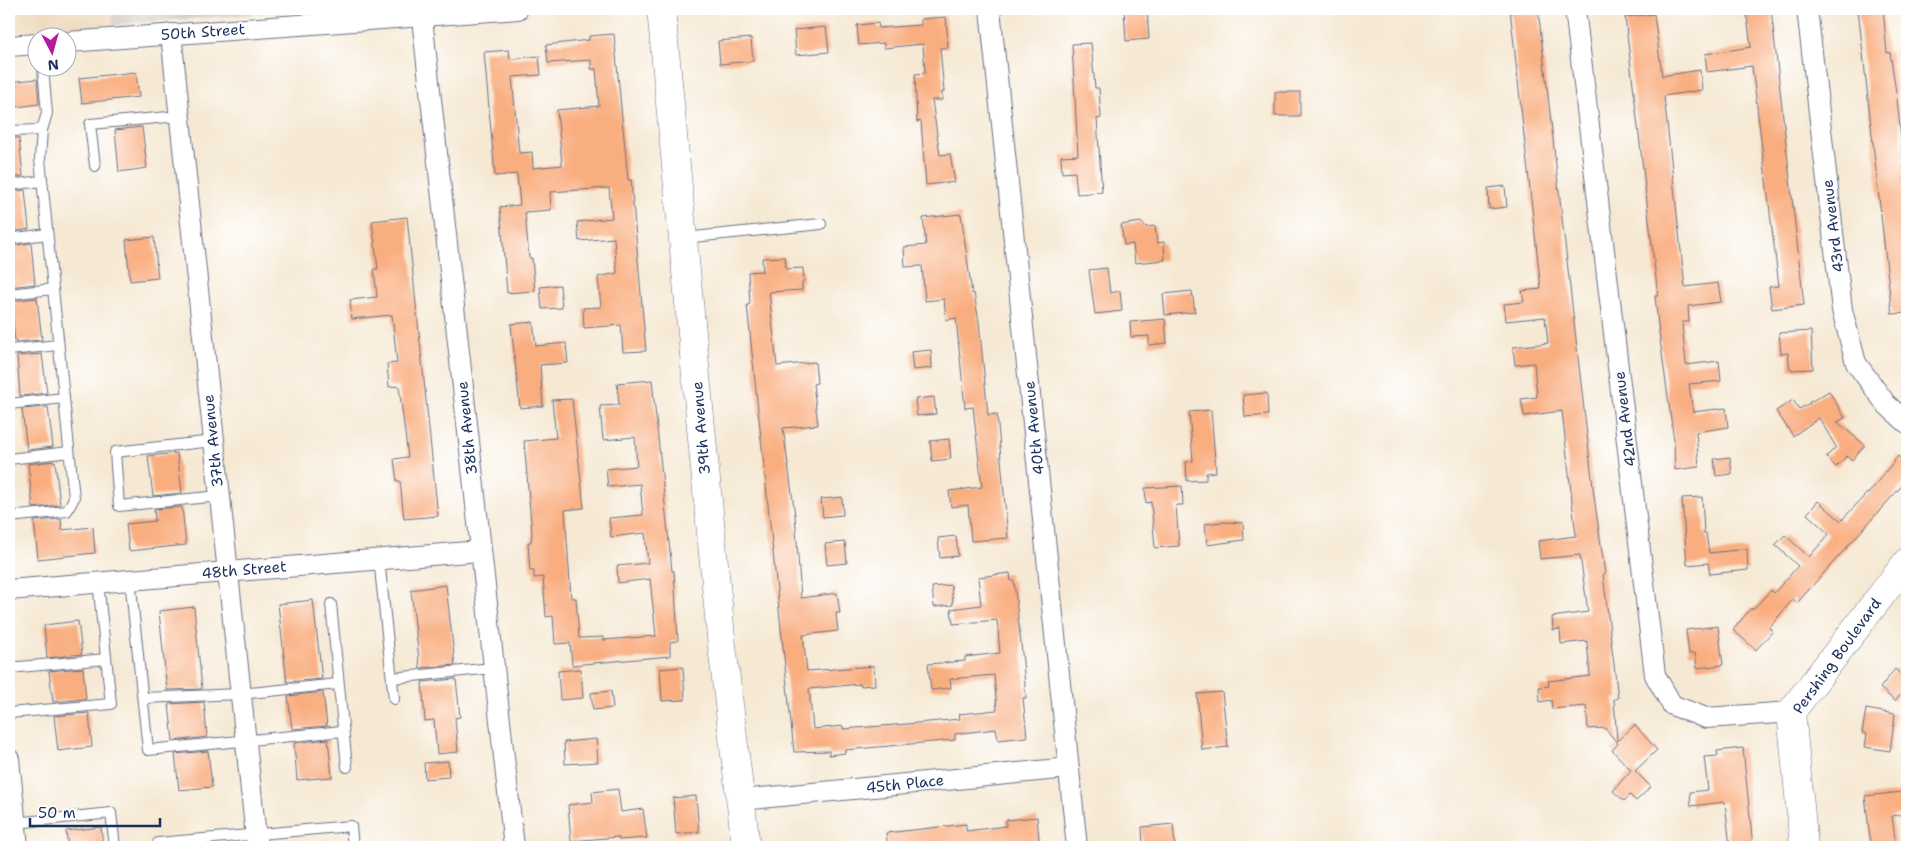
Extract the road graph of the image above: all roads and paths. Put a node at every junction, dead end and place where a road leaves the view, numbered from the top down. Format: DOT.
graph roads {
  1 [pos="518,9"];
  2 [pos="661,9"];
  3 [pos="990,9"];
  4 [pos="1575,9"];
  5 [pos="1808,9"];
  6 [pos="422,13"];
  7 [pos="171,34"];
  8 [pos="78,41"];
  9 [pos="28,45"];
  10 [pos="9,46"];
  11 [pos="44,78"];
  12 [pos="180,116"];
  13 [pos="42,130"];
  14 [pos="9,131"];
  15 [pos="95,166"];
  16 [pos="42,181"];
  17 [pos="9,185"];
  18 [pos="821,224"];
  19 [pos="47,234"];
  20 [pos="683,238"];
  21 [pos="9,239"];
  22 [pos="53,289"];
  23 [pos="9,294"];
  24 [pos="58,345"];
  25 [pos="9,350"];
  26 [pos="64,398"];
  27 [pos="9,404"];
  28 [pos="1907,423"];
  29 [pos="213,441"];
  30 [pos="69,452"];
  31 [pos="9,459"];
  32 [pos="219,496"];
  33 [pos="9,517"];
  34 [pos="480,551"];
  35 [pos="379,559"];
  36 [pos="1907,562"];
  37 [pos="226,571"];
  38 [pos="130,579"];
  39 [pos="98,582"];
  40 [pos="9,590"];
  41 [pos="331,604"];
  42 [pos="106,659"];
  43 [pos="9,668"];
  44 [pos="493,668"];
  45 [pos="392,678"];
  46 [pos="338,684"];
  47 [pos="240,694"];
  48 [pos="143,698"];
  49 [pos="394,699"];
  50 [pos="9,712"];
  51 [pos="1791,712"];
  52 [pos="342,731"];
  53 [pos="245,740"];
  54 [pos="9,759"];
  55 [pos="347,767"];
  56 [pos="1069,768"];
  57 [pos="741,800"];
  58 [pos="13,812"];
  59 [pos="256,841"];
  60 [pos="18,847"];
  61 [pos="115,847"];
  62 [pos="158,847"];
  63 [pos="353,847"];
  64 [pos="514,847"];
  65 [pos="746,847"];
  66 [pos="1077,847"];
  67 [pos="1804,847"];
  1 -- 6 [label="street, 50th Street"];
  2 -- 20 [label="main road, 39th Avenue"];
  3 -- 56 [label="street, 40th Avenue"];
  4 -- 51 [label="street, 42nd Avenue"];
  5 -- 28 [label="street, 43rd Avenue"];
  6 -- 7 [label="street, 50th Street"];
  6 -- 34 [label="street, 38th Avenue"];
  7 -- 8 [label="street, 50th Street"];
  7 -- 12 [label="street, 37th Avenue"];
  9 -- 10 [label="street"];
  11 -- 13 [label="lane"];
  12 -- 15 [label="lane"];
  12 -- 29 [label="street, 37th Avenue"];
  13 -- 14 [label="lane"];
  13 -- 16 [label="lane"];
  16 -- 17 [label="lane"];
  16 -- 19 [label="lane"];
  18 -- 20 [label="lane"];
  19 -- 21 [label="lane"];
  19 -- 22 [label="lane"];
  20 -- 57 [label="main road, 39th Avenue"];
  22 -- 23 [label="lane"];
  22 -- 24 [label="lane"];
  24 -- 25 [label="lane"];
  24 -- 26 [label="lane"];
  26 -- 27 [label="lane"];
  26 -- 30 [label="lane"];
  29 -- 32 [label="street, 37th Avenue"];
  29 -- 32 [label="lane"];
  30 -- 31 [label="lane"];
  30 -- 33 [label="lane"];
  32 -- 37 [label="street, 37th Avenue"];
  34 -- 35 [label="street, 48th Street"];
  34 -- 44 [label="street, 38th Avenue"];
  35 -- 37 [label="street, 48th Street"];
  35 -- 45 [label="lane"];
  36 -- 51 [label="main road, Pershing Boulevard"];
  37 -- 38 [label="street, 48th Street"];
  37 -- 47 [label="street, 37th Avenue"];
  38 -- 39 [label="street, 48th Street"];
  38 -- 48 [label="lane"];
  39 -- 40 [label="street, 48th Street"];
  39 -- 42 [label="lane"];
  41 -- 46 [label="lane"];
  42 -- 43 [label="lane"];
  42 -- 50 [label="lane"];
  44 -- 45 [label="lane"];
  44 -- 64 [label="street, 38th Avenue"];
  45 -- 49 [label="lane"];
  46 -- 47 [label="lane"];
  46 -- 52 [label="lane"];
  47 -- 48 [label="lane"];
  47 -- 53 [label="street, 37th Avenue"];
  48 -- 53 [label="lane"];
  51 -- 67 [label="main road, Pershing Boulevard"];
  52 -- 53 [label="lane"];
  52 -- 55 [label="lane"];
  53 -- 59 [label="street, 37th Avenue"];
  54 -- 58 [label="street"];
  56 -- 57 [label="street, 45th Place"];
  56 -- 66 [label="street, 40th Avenue"];
  57 -- 65 [label="main road, 39th Avenue"];
  58 -- 60 [label="street"];
  58 -- 61 [label="lane"];
  59 -- 62 [label="lane"];
  59 -- 63 [label="lane"];
}
